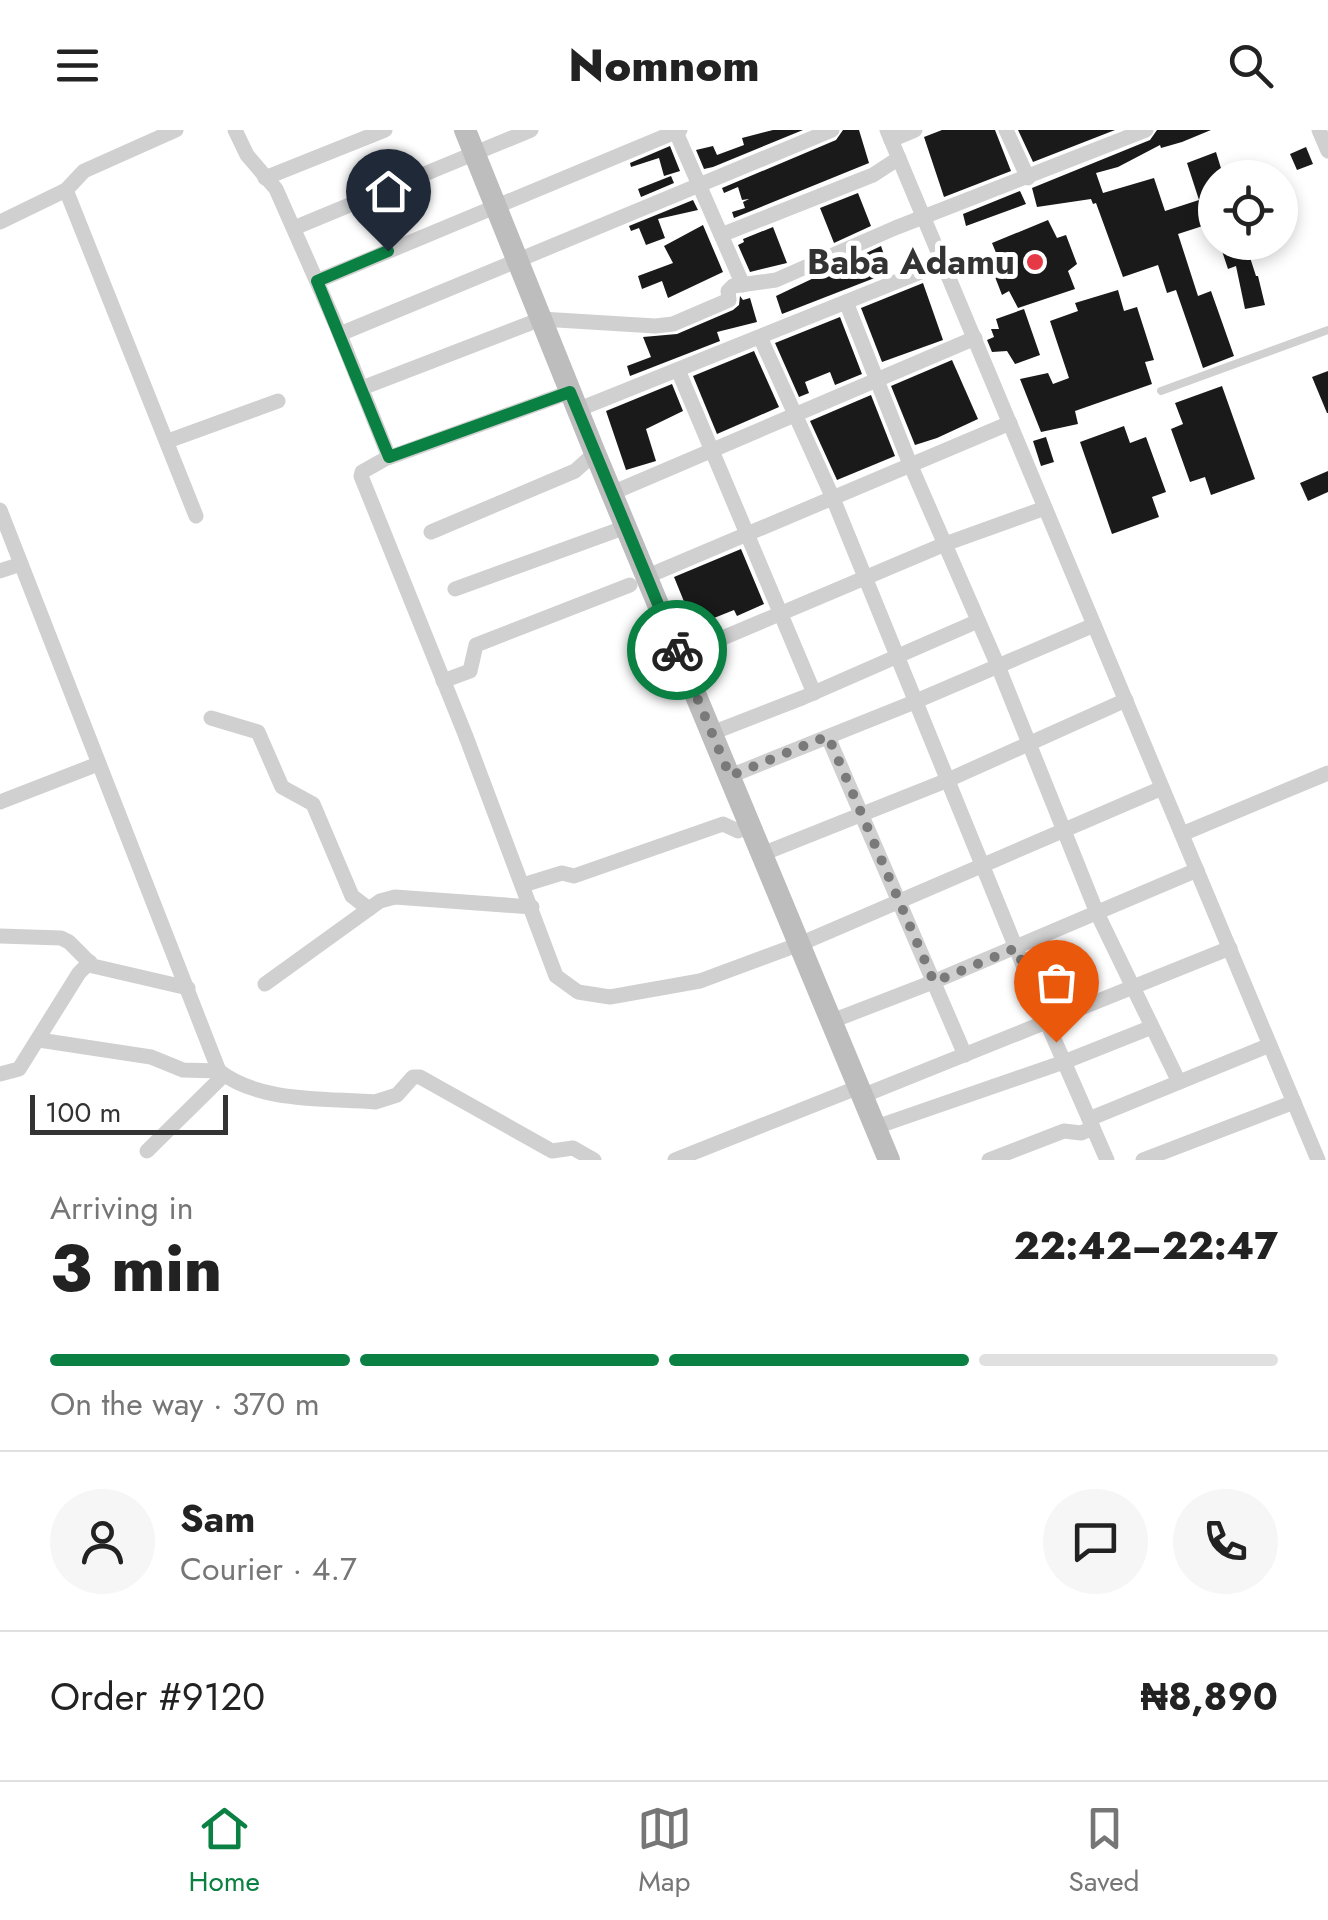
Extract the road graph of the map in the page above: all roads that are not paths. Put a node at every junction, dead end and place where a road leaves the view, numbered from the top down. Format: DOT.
graph roads {
  1 [pos="176,130"];
  2 [pos="234,130"];
  3 [pos="385,130"];
  4 [pos="465,130"];
  5 [pos="531,130"];
  6 [pos="832,130"];
  7 [pos="915,130"];
  8 [pos="1006,130"];
  9 [pos="1146,130"];
  10 [pos="1320,130"];
  11 [pos="678,131"];
  12 [pos="889,135"];
  13 [pos="1106,138"];
  14 [pos="1328,151"];
  15 [pos="475,154"];
  16 [pos="899,158"];
  17 [pos="265,178"];
  18 [pos="1028,178"];
  19 [pos="698,186"];
  20 [pos="66,190"];
  21 [pos="496,206"];
  22 [pos="924,218"];
  23 [pos="0,222"];
  24 [pos="294,228"];
  25 [pos="720,235"];
  26 [pos="518,262"];
  27 [pos="943,263"];
  28 [pos="317,281"];
  29 [pos="743,285"];
  30 [pos="846,302"];
  31 [pos="541,320"];
  32 [pos="1328,330"];
  33 [pos="340,334"];
  34 [pos="760,337"];
  35 [pos="974,338"];
  36 [pos="678,370"];
  37 [pos="876,378"];
  38 [pos="362,388"];
  39 [pos="1161,391"];
  40 [pos="278,401"];
  41 [pos="574,401"];
  42 [pos="794,413"];
  43 [pos="1010,423"];
  44 [pos="168,442"];
  45 [pos="713,449"];
  46 [pos="594,453"];
  47 [pos="389,457"];
  48 [pos="910,464"];
  49 [pos="612,493"];
  50 [pos="832,496"];
  51 [pos="1045,508"];
  52 [pos="0,510"];
  53 [pos="196,516"];
  54 [pos="626,526"];
  55 [pos="430,532"];
  56 [pos="746,534"];
  57 [pos="945,544"];
  58 [pos="22,564"];
  59 [pos="0,571"];
  60 [pos="865,578"];
  61 [pos="639,580"];
  62 [pos="455,589"];
  63 [pos="778,614"];
  64 [pos="978,621"];
  65 [pos="1094,625"];
  66 [pos="680,656"];
  67 [pos="896,656"];
  68 [pos="998,666"];
  69 [pos="442,681"];
  70 [pos="814,693"];
  71 [pos="1126,700"];
  72 [pos="914,702"];
  73 [pos="211,718"];
  74 [pos="712,733"];
  75 [pos="828,736"];
  76 [pos="1029,743"];
  77 [pos="98,764"];
  78 [pos="1328,774"];
  79 [pos="730,776"];
  80 [pos="948,780"];
  81 [pos="1162,788"];
  82 [pos="0,802"];
  83 [pos="862,814"];
  84 [pos="750,826"];
  85 [pos="1063,830"];
  86 [pos="1182,834"];
  87 [pos="762,854"];
  88 [pos="982,864"];
  89 [pos="1197,870"];
  90 [pos="523,885"];
  91 [pos="899,900"];
  92 [pos="532,907"];
  93 [pos="369,909"];
  94 [pos="1097,913"];
  95 [pos="0,936"];
  96 [pos="800,944"];
  97 [pos="1016,948"];
  98 [pos="1230,948"];
  99 [pos="90,962"];
  100 [pos="934,982"];
  101 [pos="265,984"];
  102 [pos="188,988"];
  103 [pos="1134,988"];
  104 [pos="832,1021"];
  105 [pos="1047,1023"];
  106 [pos="1152,1027"];
  107 [pos="39,1040"];
  108 [pos="1270,1045"];
  109 [pos="965,1055"];
  110 [pos="1064,1062"];
  111 [pos="221,1073"];
  112 [pos="0,1074"];
  113 [pos="1179,1082"];
  114 [pos="861,1091"];
  115 [pos="1294,1102"];
  116 [pos="1091,1124"];
  117 [pos="876,1127"];
  118 [pos="147,1151"];
  119 [pos="1314,1159"];
  120 [pos="594,1160"];
  121 [pos="675,1160"];
  122 [pos="889,1160"];
  123 [pos="989,1160"];
  124 [pos="1107,1160"];
  125 [pos="1142,1160"];
  1 -- 20 [label="street"];
  2 -- 17 [label="street"];
  3 -- 17 [label="street"];
  4 -- 15 [label="street"];
  5 -- 15 [label="street"];
  6 -- 19 [label="street"];
  7 -- 12 [label="street"];
  8 -- 18 [label="street"];
  9 -- 13 [label="street"];
  10 -- 14 [label="street"];
  11 -- 19 [label="street"];
  11 -- 21 [label="street"];
  12 -- 16 [label="street"];
  13 -- 18 [label="street"];
  15 -- 21 [label="street"];
  15 -- 24 [label="street"];
  16 -- 22 [label="street"];
  16 -- 25 [label="street"];
  17 -- 24 [label="street"];
  18 -- 22 [label="street"];
  19 -- 25 [label="street"];
  19 -- 26 [label="street"];
  20 -- 23 [label="street"];
  20 -- 44 [label="street"];
  21 -- 26 [label="street"];
  21 -- 28 [label="street"];
  22 -- 27 [label="street"];
  22 -- 29 [label="street"];
  24 -- 28 [label="street"];
  25 -- 29 [label="street"];
  26 -- 31 [label="street"];
  26 -- 33 [label="street"];
  27 -- 30 [label="street"];
  27 -- 35 [label="street"];
  28 -- 33 [label="street"];
  29 -- 31 [label="street"];
  30 -- 34 [label="street"];
  30 -- 37 [label="street"];
  31 -- 38 [label="street"];
  31 -- 41 [label="street"];
  32 -- 39 [label="lane"];
  33 -- 38 [label="street"];
  34 -- 36 [label="street"];
  34 -- 42 [label="street"];
  35 -- 37 [label="street"];
  35 -- 43 [label="street"];
  36 -- 41 [label="street"];
  36 -- 45 [label="street"];
  37 -- 42 [label="street"];
  37 -- 48 [label="street"];
  38 -- 47 [label="street"];
  40 -- 44 [label="street"];
  41 -- 46 [label="street"];
  41 -- 47 [label="street"];
  42 -- 45 [label="street"];
  42 -- 50 [label="street"];
  43 -- 48 [label="street"];
  43 -- 51 [label="street"];
  44 -- 53 [label="street"];
  45 -- 49 [label="street"];
  45 -- 56 [label="street"];
  46 -- 49 [label="street"];
  46 -- 55 [label="street"];
  47 -- 69 [label="street"];
  48 -- 50 [label="street"];
  48 -- 57 [label="street"];
  49 -- 54 [label="street"];
  50 -- 56 [label="street"];
  50 -- 60 [label="street"];
  51 -- 57 [label="street"];
  51 -- 65 [label="street"];
  52 -- 58 [label="street"];
  54 -- 61 [label="street"];
  54 -- 62 [label="street"];
  56 -- 61 [label="street"];
  56 -- 63 [label="street"];
  57 -- 60 [label="street"];
  57 -- 64 [label="street"];
  58 -- 59 [label="street"];
  58 -- 77 [label="street"];
  60 -- 63 [label="street"];
  60 -- 67 [label="street"];
  61 -- 66 [label="street"];
  61 -- 69 [label="street"];
  63 -- 66 [label="street"];
  63 -- 70 [label="street"];
  64 -- 67 [label="street"];
  64 -- 68 [label="street"];
  65 -- 68 [label="street"];
  65 -- 71 [label="street"];
  66 -- 74 [label="street"];
  67 -- 70 [label="street"];
  67 -- 72 [label="street"];
  68 -- 72 [label="street"];
  68 -- 76 [label="street"];
  69 -- 90 [label="street"];
  70 -- 74 [label="street"];
  71 -- 76 [label="street"];
  71 -- 81 [label="street"];
  72 -- 75 [label="street"];
  72 -- 80 [label="street"];
  73 -- 93 [label="street"];
  74 -- 79 [label="street"];
  75 -- 79 [label="street"];
  75 -- 83 [label="street"];
  76 -- 80 [label="street"];
  76 -- 85 [label="street"];
  77 -- 82 [label="street"];
  77 -- 102 [label="street"];
  78 -- 86 [label="street"];
  79 -- 84 [label="street"];
  80 -- 83 [label="street"];
  80 -- 88 [label="street"];
  81 -- 85 [label="street"];
  81 -- 86 [label="street"];
  83 -- 87 [label="street"];
  83 -- 91 [label="street"];
  84 -- 87 [label="street"];
  84 -- 90 [label="street"];
  85 -- 88 [label="street"];
  85 -- 94 [label="street"];
  86 -- 89 [label="street"];
  87 -- 96 [label="street"];
  88 -- 91 [label="street"];
  88 -- 97 [label="street"];
  89 -- 94 [label="street"];
  89 -- 98 [label="street"];
  90 -- 92 [label="street"];
  91 -- 96 [label="street"];
  91 -- 100 [label="street"];
  92 -- 93 [label="street"];
  92 -- 96 [label="street"];
  93 -- 101 [label="street"];
  94 -- 97 [label="street"];
  94 -- 103 [label="street"];
  95 -- 99 [label="street"];
  96 -- 104 [label="street"];
  97 -- 100 [label="street"];
  97 -- 105 [label="street"];
  98 -- 103 [label="street"];
  98 -- 108 [label="street"];
  99 -- 102 [label="street"];
  99 -- 107 [label="street"];
  100 -- 104 [label="street"];
  100 -- 109 [label="street"];
  102 -- 111 [label="street"];
  103 -- 105 [label="street"];
  103 -- 106 [label="street"];
  104 -- 114 [label="street"];
  105 -- 109 [label="street"];
  105 -- 110 [label="street"];
  106 -- 110 [label="street"];
  106 -- 113 [label="street"];
  107 -- 111 [label="street"];
  107 -- 112 [label="street"];
  108 -- 113 [label="street"];
  108 -- 115 [label="street"];
  109 -- 114 [label="street"];
  110 -- 116 [label="street"];
  110 -- 117 [label="street"];
  111 -- 118 [label="street"];
  111 -- 120 [label="street"];
  113 -- 116 [label="street"];
  114 -- 117 [label="street"];
  114 -- 121 [label="street"];
  115 -- 119 [label="street"];
  115 -- 125 [label="street"];
  116 -- 123 [label="street"];
  116 -- 124 [label="street"];
  117 -- 122 [label="street"];
}
